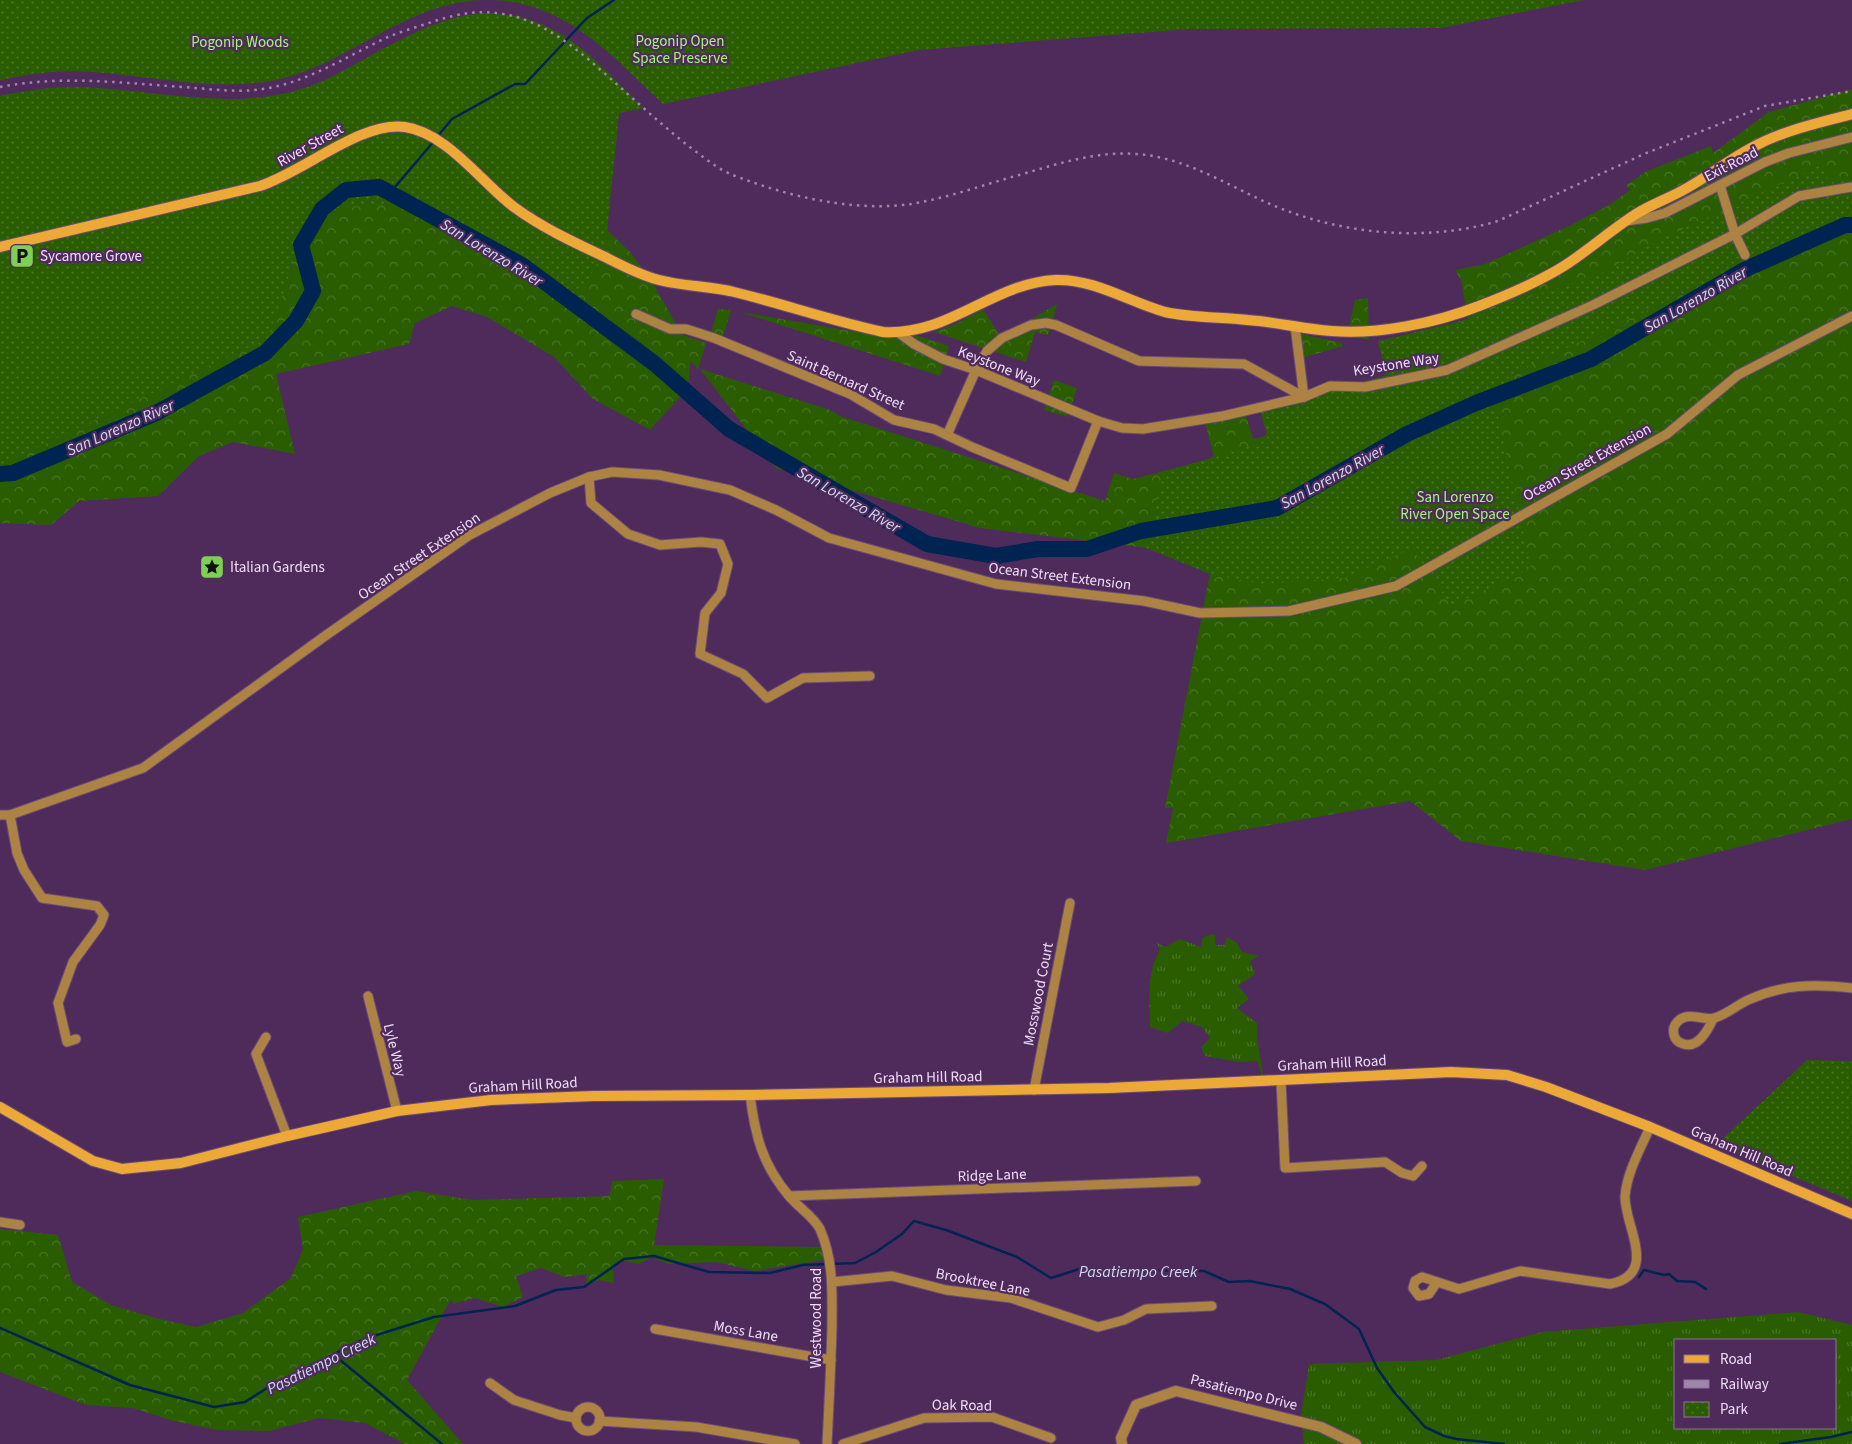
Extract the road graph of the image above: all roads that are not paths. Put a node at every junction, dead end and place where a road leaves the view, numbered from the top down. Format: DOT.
graph roads {
  1 [pos="1852,114"];
  2 [pos="1852,137"];
  3 [pos="1720,185"];
  4 [pos="1852,186"];
  5 [pos="1626,221"];
  6 [pos="1735,234"];
  7 [pos="0,247"];
  8 [pos="1745,255"];
  9 [pos="636,314"];
  10 [pos="1852,316"];
  11 [pos="1295,326"];
  12 [pos="899,333"];
  13 [pos="976,370"];
  14 [pos="1304,397"];
  15 [pos="1098,422"];
  16 [pos="947,435"];
  17 [pos="589,477"];
  18 [pos="870,676"];
  19 [pos="0,815"];
  20 [pos="10,815"];
  21 [pos="1070,903"];
  22 [pos="1852,988"];
  23 [pos="368,996"];
  24 [pos="1714,1018"];
  25 [pos="266,1036"];
  26 [pos="76,1039"];
  27 [pos="1281,1081"];
  28 [pos="1034,1090"];
  29 [pos="750,1095"];
  30 [pos="0,1107"];
  31 [pos="396,1111"];
  32 [pos="1650,1127"];
  33 [pos="287,1136"];
  34 [pos="1422,1166"];
  35 [pos="1196,1181"];
  36 [pos="788,1196"];
  37 [pos="1852,1214"];
  38 [pos="0,1222"];
  39 [pos="20,1225"];
  40 [pos="832,1282"];
  41 [pos="1437,1282"];
  42 [pos="1212,1306"];
  43 [pos="655,1329"];
  44 [pos="831,1360"];
  45 [pos="490,1383"];
  46 [pos="576,1418"];
  47 [pos="599,1421"];
  48 [pos="1051,1438"];
  49 [pos="795,1444"];
  50 [pos="827,1444"];
  51 [pos="843,1444"];
  52 [pos="1122,1444"];
  53 [pos="1356,1444"];
  1 -- 5 [label="main road, River Street"];
  2 -- 3 [label="street, Exit Road"];
  3 -- 5 [label="street, Exit Road"];
  3 -- 6 [label="street"];
  4 -- 6 [label="street, Keystone Way"];
  5 -- 11 [label="main road, River Street"];
  6 -- 8 [label="street"];
  6 -- 14 [label="street, Keystone Way"];
  7 -- 12 [label="main road, River Street"];
  9 -- 16 [label="street, Saint Bernard Street"];
  10 -- 17 [label="street, Ocean Street Extension"];
  11 -- 12 [label="main road, River Street"];
  11 -- 14 [label="street"];
  12 -- 13 [label="street, Keystone Way"];
  13 -- 14 [label="street"];
  13 -- 15 [label="street, Keystone Way"];
  13 -- 16 [label="street"];
  14 -- 15 [label="street, Keystone Way"];
  15 -- 16 [label="street, Saint Bernard Street"];
  17 -- 18 [label="street"];
  17 -- 20 [label="street, Ocean Street Extension"];
  19 -- 20 [label="street, Ocean Street Extension"];
  20 -- 26 [label="street"];
  21 -- 28 [label="street, Mosswood Court"];
  22 -- 24 [label="street"];
  23 -- 31 [label="street, Lyle Way"];
  25 -- 33 [label="street"];
  27 -- 28 [label="main road, Graham Hill Road"];
  27 -- 32 [label="main road, Graham Hill Road"];
  27 -- 34 [label="street"];
  28 -- 29 [label="main road, Graham Hill Road"];
  29 -- 31 [label="main road, Graham Hill Road"];
  29 -- 36 [label="street, Westwood Road"];
  30 -- 33 [label="main road, Graham Hill Road"];
  31 -- 33 [label="main road, Graham Hill Road"];
  32 -- 37 [label="main road, Graham Hill Road"];
  32 -- 41 [label="street"];
  35 -- 36 [label="street, Ridge Lane"];
  36 -- 40 [label="street, Westwood Road"];
  38 -- 39 [label="street"];
  40 -- 42 [label="street, Brooktree Lane"];
  40 -- 44 [label="street, Westwood Road"];
  43 -- 44 [label="street, Moss Lane"];
  44 -- 50 [label="street, Westwood Road"];
  45 -- 46 [label="street"];
  46 -- 47 [label="street"];
  46 -- 47 [label="street"];
  47 -- 49 [label="street"];
  48 -- 51 [label="street, Oak Road"];
  52 -- 53 [label="street, Pasatiempo Drive"];
}
